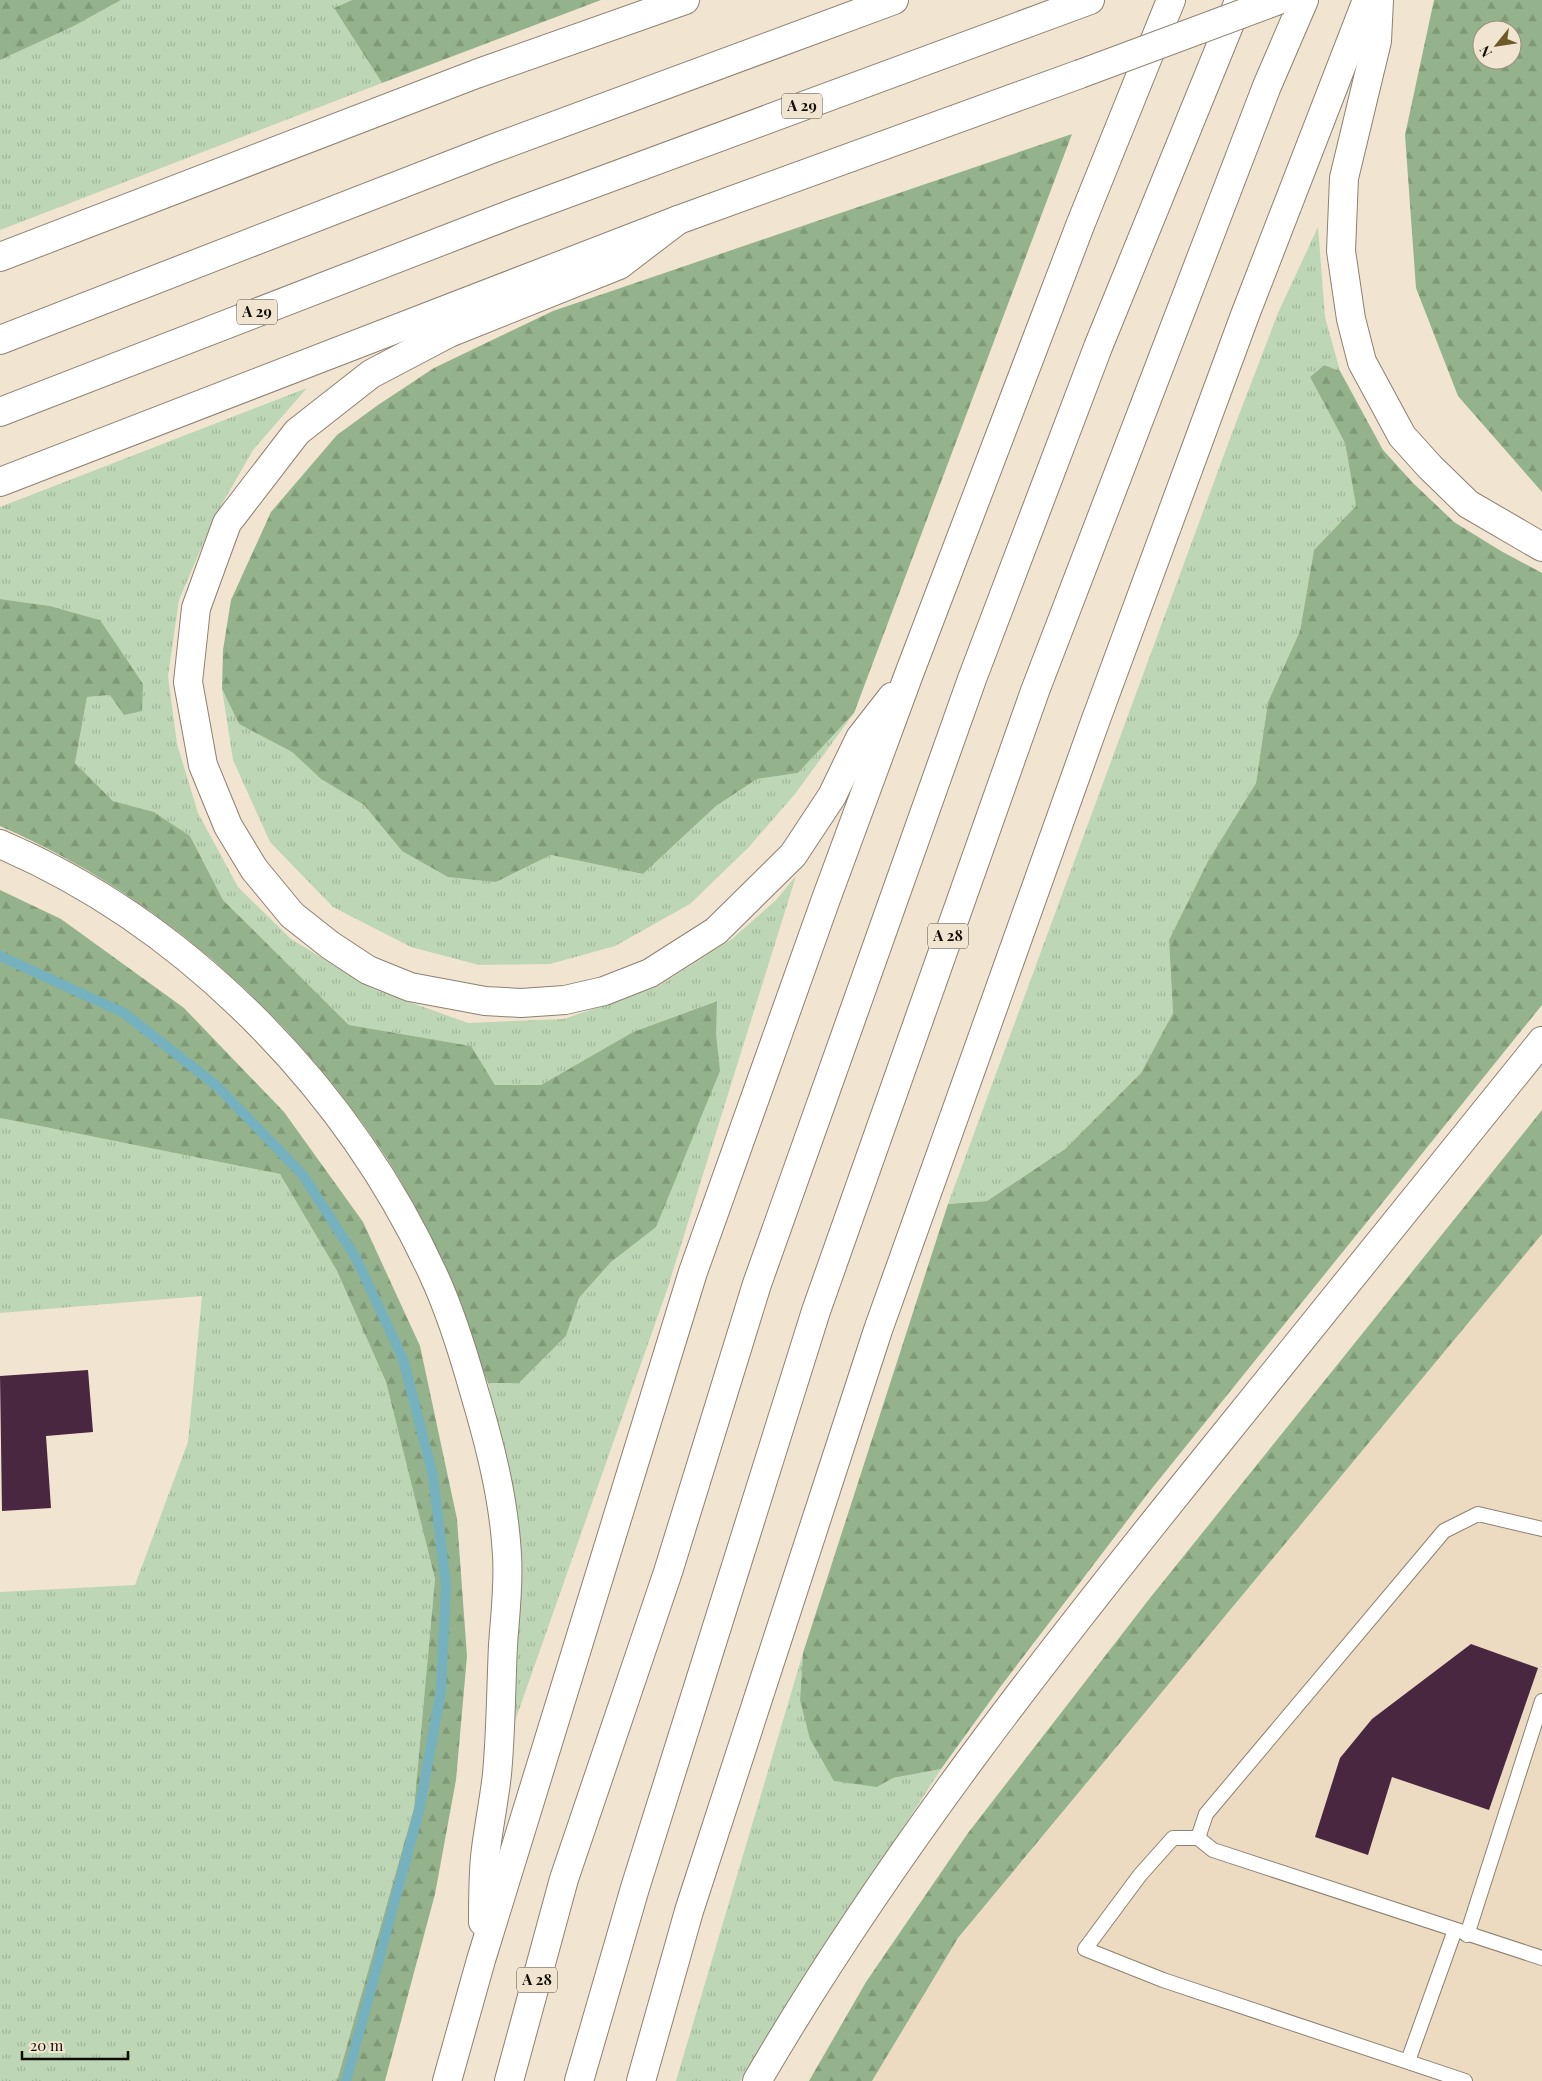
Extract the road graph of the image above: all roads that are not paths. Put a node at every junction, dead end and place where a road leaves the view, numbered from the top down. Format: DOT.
graph roads {
  1 [pos="685,0"];
  2 [pos="894,0"];
  3 [pos="1090,0"];
  4 [pos="1171,0"];
  5 [pos="1240,0"];
  6 [pos="1279,0"];
  7 [pos="1304,0"];
  8 [pos="1367,0"];
  9 [pos="1379,0"];
  10 [pos="678,220"];
  11 [pos="0,257"];
  12 [pos="0,340"];
  13 [pos="0,412"];
  14 [pos="0,482"];
  15 [pos="1542,547"];
  16 [pos="909,674"];
  17 [pos="0,844"];
  18 [pos="1542,1041"];
  19 [pos="1542,1529"];
  20 [pos="1542,1701"];
  21 [pos="1198,1838"];
  22 [pos="1461,1933"];
  23 [pos="1542,1958"];
  24 [pos="481,1960"];
  25 [pos="1408,2061"];
  26 [pos="447,2081"];
  27 [pos="509,2081"];
  28 [pos="579,2081"];
  29 [pos="641,2081"];
  30 [pos="757,2081"];
  31 [pos="1465,2081"];
  1 -- 11 [label="highway"];
  2 -- 12 [label="highway"];
  3 -- 13 [label="highway, A 29"];
  4 -- 16 [label="highway"];
  5 -- 27 [label="highway, A 28"];
  6 -- 10 [label="highway, bridge"];
  7 -- 28 [label="highway, A 28"];
  8 -- 29 [label="highway"];
  9 -- 15 [label="highway"];
  10 -- 14 [label="highway"];
  10 -- 16 [label="highway"];
  16 -- 24 [label="highway"];
  17 -- 24 [label="highway"];
  18 -- 30 [label="highway"];
  19 -- 21 [label="lane"];
  20 -- 22 [label="lane"];
  21 -- 22 [label="lane"];
  21 -- 25 [label="lane"];
  22 -- 23 [label="lane"];
  22 -- 25 [label="lane"];
  24 -- 26 [label="highway"];
  25 -- 31 [label="lane"];
}
